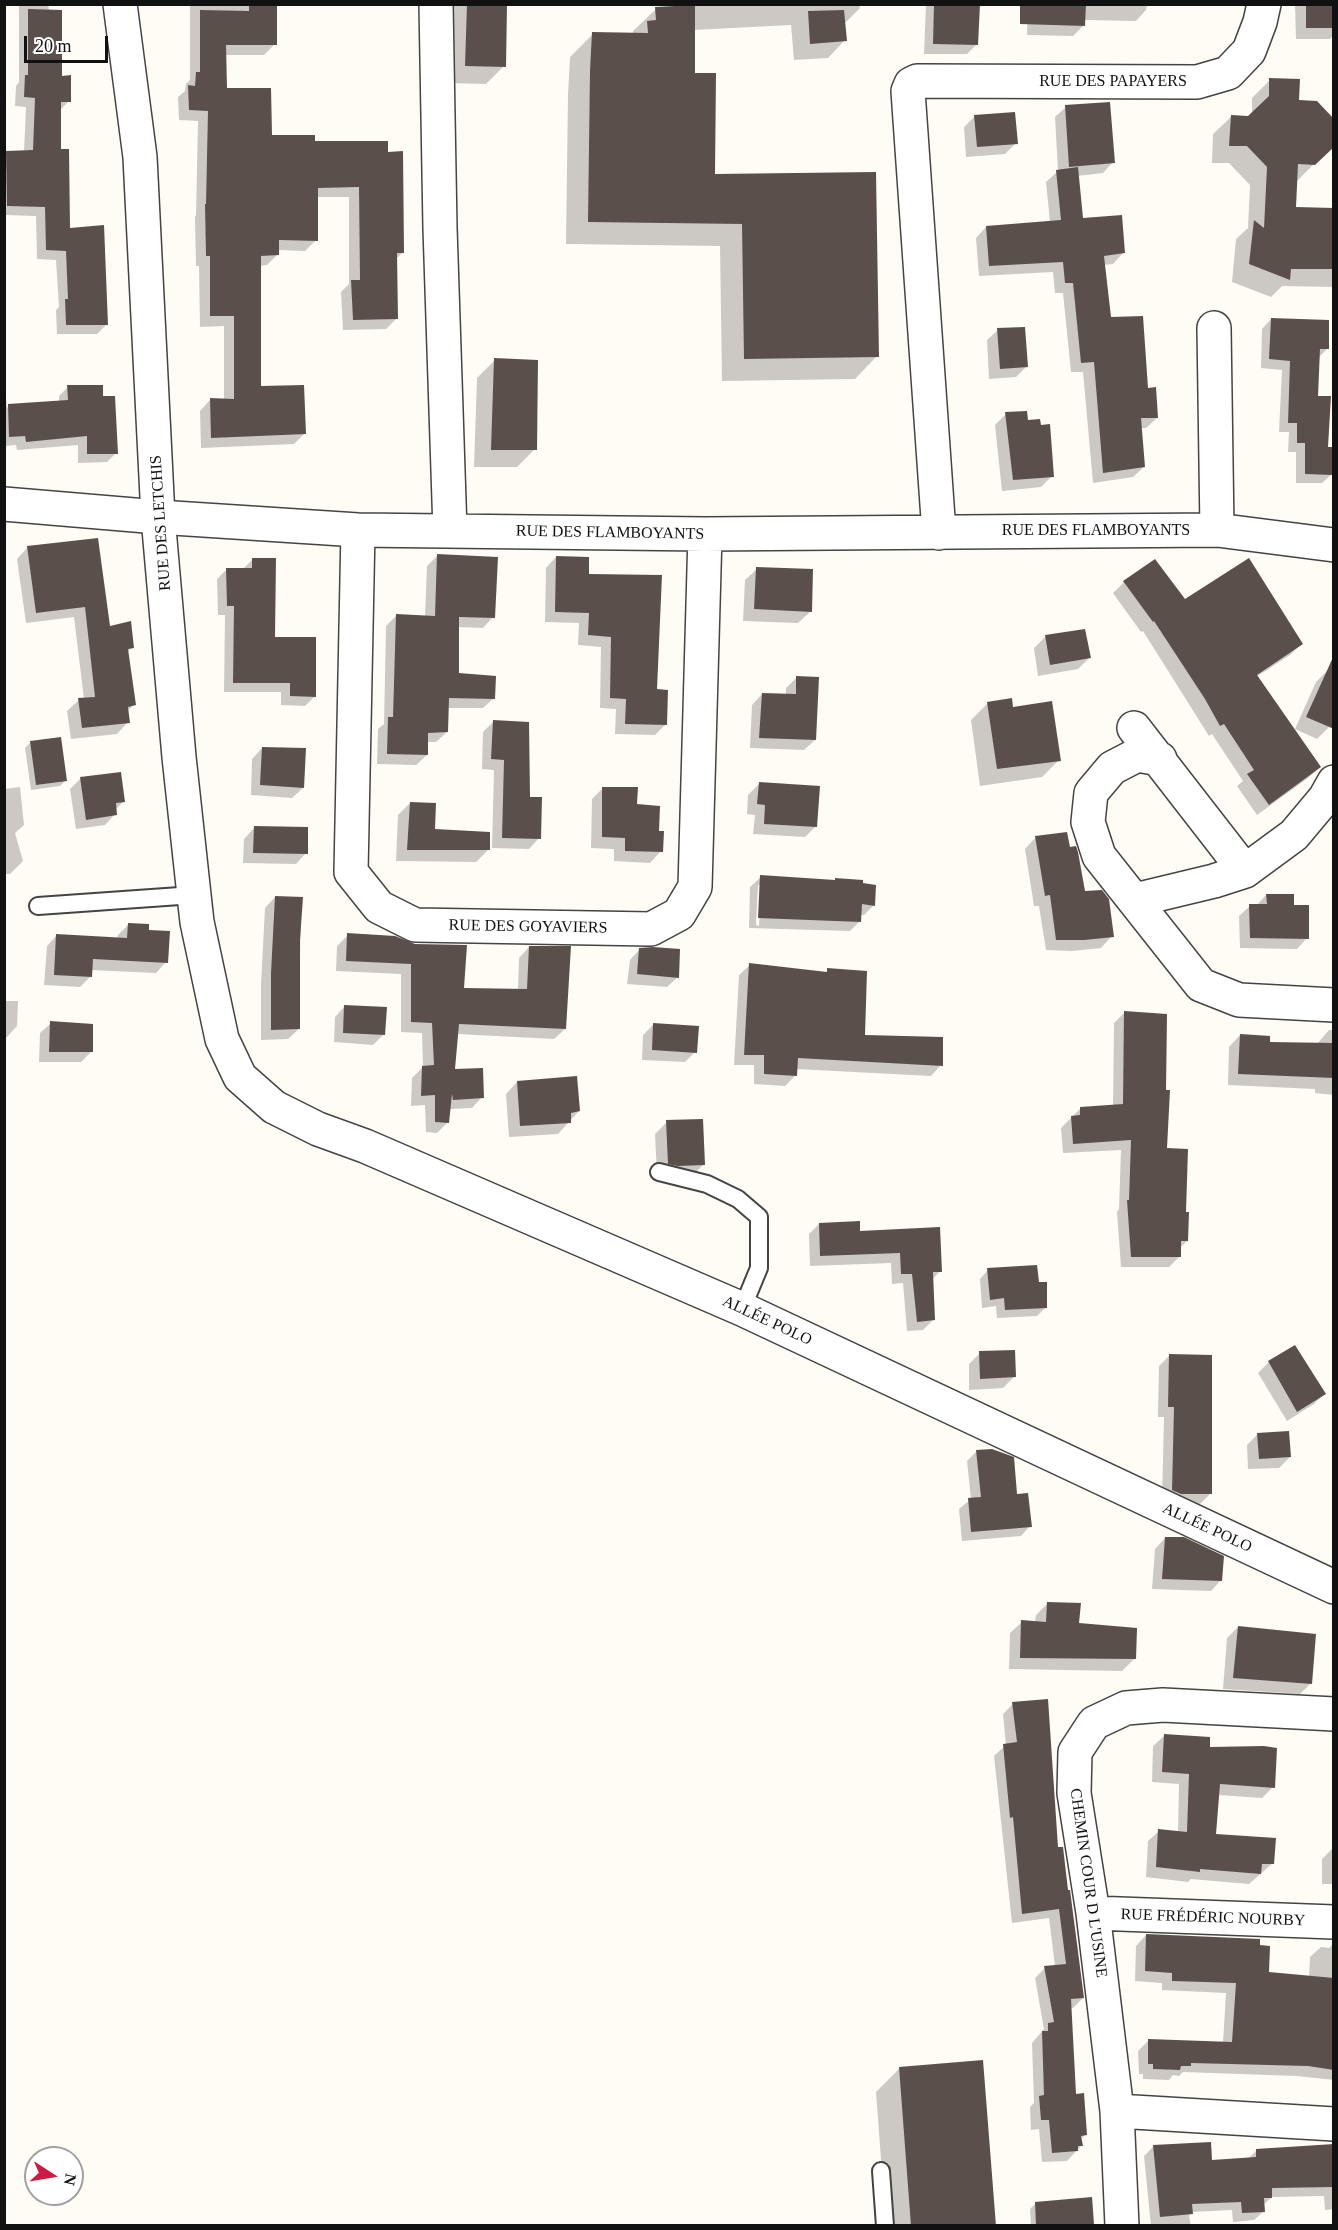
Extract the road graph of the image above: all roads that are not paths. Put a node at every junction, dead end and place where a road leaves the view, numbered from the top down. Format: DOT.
graph roads {
  1 [pos="120,4"];
  2 [pos="436,4"];
  3 [pos="1264,4"];
  4 [pos="1215,328"];
  5 [pos="4,504"];
  6 [pos="158,517"];
  7 [pos="358,530"];
  8 [pos="1217,530"];
  9 [pos="450,531"];
  10 [pos="939,532"];
  11 [pos="705,534"];
  12 [pos="1334,545"];
  13 [pos="1134,728"];
  14 [pos="1160,759"];
  15 [pos="1334,782"];
  16 [pos="1245,871"];
  17 [pos="194,895"];
  18 [pos="1135,900"];
  19 [pos="38,906"];
  20 [pos="1334,1005"];
  21 [pos="222,1039"];
  22 [pos="659,1172"];
  23 [pos="742,1309"];
  24 [pos="1334,1587"];
  25 [pos="1334,1714"];
  26 [pos="1093,1913"];
  27 [pos="1334,1922"];
  28 [pos="1117,2111"];
  29 [pos="1334,2124"];
  30 [pos="881,2171"];
  31 [pos="885,2226"];
  32 [pos="1122,2226"];
  1 -- 6 [label="street, RUE DES LETCHIS"];
  2 -- 9 [label="street"];
  3 -- 10 [label="street, RUE DES PAPAYERS"];
  4 -- 8 [label="street"];
  5 -- 6 [label="street, RUE DES FLAMBOYANTS"];
  6 -- 7 [label="street, RUE DES FLAMBOYANTS"];
  6 -- 17 [label="street, RUE DES LETCHIS"];
  7 -- 9 [label="street, RUE DES FLAMBOYANTS"];
  7 -- 11 [label="street, RUE DES GOYAVIERS"];
  8 -- 10 [label="street, RUE DES FLAMBOYANTS"];
  8 -- 12 [label="street, RUE DES FLAMBOYANTS"];
  9 -- 11 [label="street, RUE DES FLAMBOYANTS"];
  10 -- 11 [label="street, RUE DES FLAMBOYANTS"];
  13 -- 14 [label="street"];
  14 -- 16 [label="street"];
  14 -- 18 [label="street"];
  15 -- 16 [label="street"];
  16 -- 18 [label="street"];
  17 -- 19 [label="lane"];
  17 -- 21 [label="street, RUE DES LETCHIS"];
  18 -- 20 [label="street"];
  21 -- 23 [label="street, ALLÉE POLO"];
  22 -- 23 [label="lane"];
  23 -- 24 [label="street, ALLÉE POLO"];
  25 -- 26 [label="street, CHEMIN COUR D L'USINE"];
  26 -- 27 [label="street, RUE FRÉDÉRIC NOURBY"];
  26 -- 28 [label="street, CHEMIN COUR D L'USINE"];
  28 -- 29 [label="street"];
  28 -- 32 [label="street, CHEMIN COUR D L'USINE"];
  30 -- 31 [label="lane"];
}
